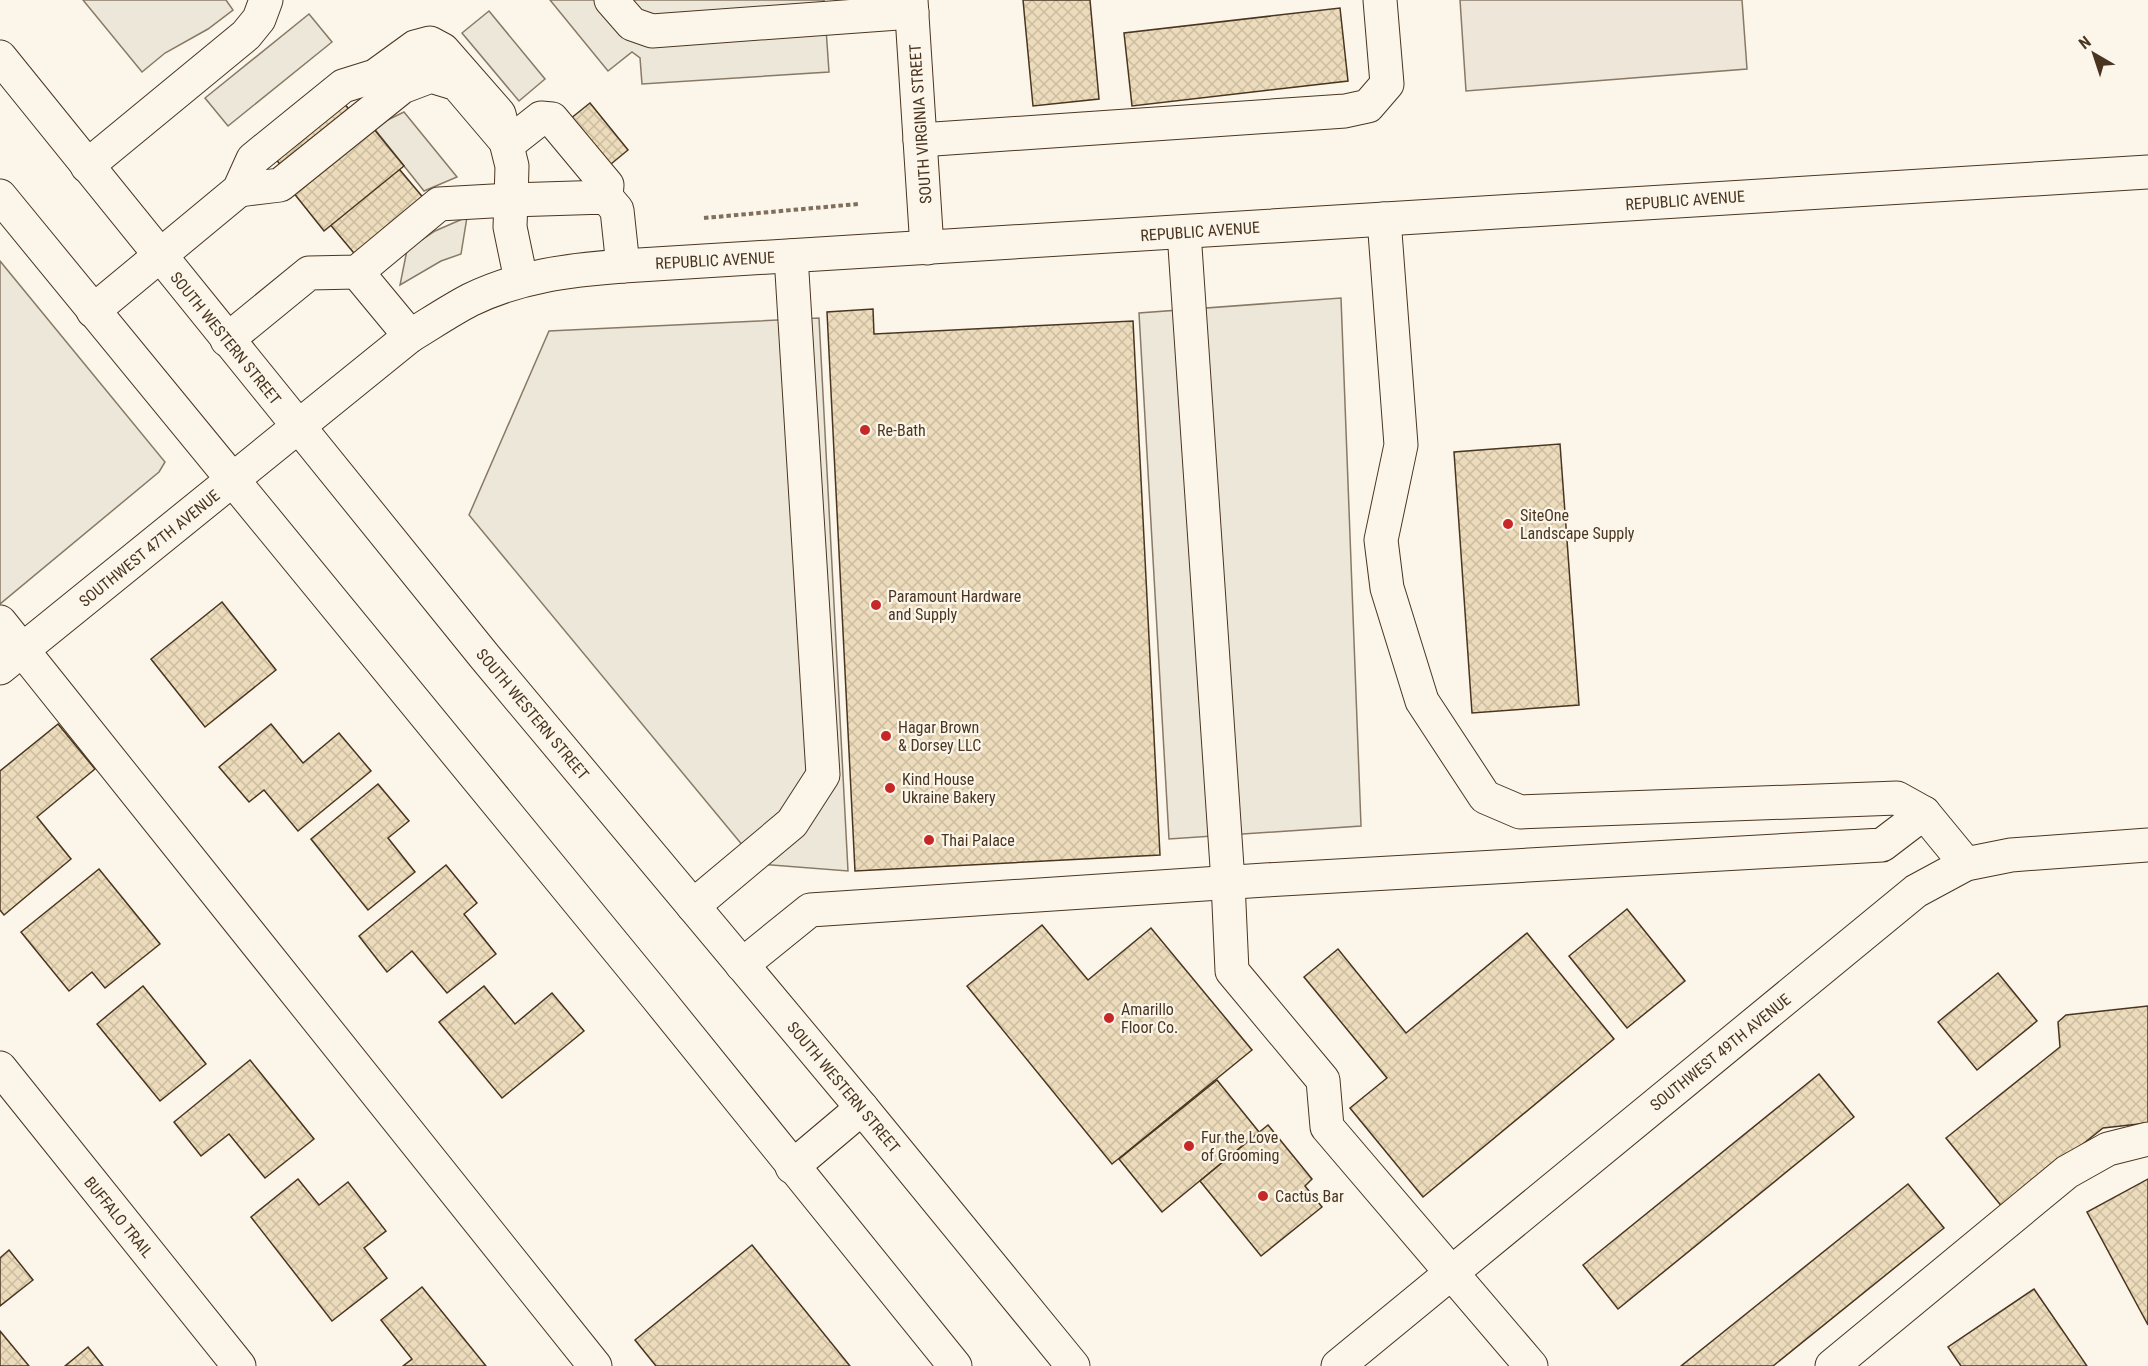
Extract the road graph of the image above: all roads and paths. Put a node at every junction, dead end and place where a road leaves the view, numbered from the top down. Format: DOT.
graph roads {
  1 [pos="266,0"];
  2 [pos="611,0"];
  3 [pos="1380,0"];
  4 [pos="912,6"];
  5 [pos="0,57"];
  6 [pos="921,140"];
  7 [pos="508,144"];
  8 [pos="87,166"];
  9 [pos="2148,172"];
  10 [pos="0,196"];
  11 [pos="606,197"];
  12 [pos="511,200"];
  13 [pos="858,204"];
  14 [pos="704,218"];
  15 [pos="1384,219"];
  16 [pos="1185,232"];
  17 [pos="927,248"];
  18 [pos="161,256"];
  19 [pos="791,256"];
  20 [pos="623,266"];
  21 [pos="357,272"];
  22 [pos="521,280"];
  23 [pos="93,311"];
  24 [pos="410,336"];
  25 [pos="228,340"];
  26 [pos="297,426"];
  27 [pos="232,481"];
  28 [pos="0,622"];
  29 [pos="11,659"];
  30 [pos="1924,813"];
  31 [pos="2148,845"];
  32 [pos="1965,864"];
  33 [pos="1228,882"];
  34 [pos="693,906"];
  35 [pos="742,964"];
  36 [pos="0,1068"];
  37 [pos="862,1108"];
  38 [pos="2148,1139"];
  39 [pos="792,1167"];
  40 [pos="1450,1272"];
  41 [pos="239,1366"];
  42 [pos="595,1366"];
  43 [pos="955,1366"];
  44 [pos="1073,1366"];
  45 [pos="1338,1366"];
  46 [pos="1531,1366"];
  47 [pos="1832,1366"];
  1 -- 8 [label="street"];
  2 -- 4 [label="street"];
  3 -- 6 [label="street"];
  4 -- 6 [label="street, SOUTH VIRGINIA STREET"];
  5 -- 8 [label="street, SOUTH WESTERN STREET"];
  6 -- 17 [label="street, SOUTH VIRGINIA STREET"];
  7 -- 11 [label="street"];
  7 -- 12 [label="street"];
  7 -- 18 [label="street"];
  8 -- 18 [label="street, SOUTH WESTERN STREET"];
  9 -- 15 [label="street, REPUBLIC AVENUE"];
  10 -- 23 [label="street"];
  11 -- 12 [label="street"];
  11 -- 20 [label="street"];
  12 -- 21 [label="street"];
  12 -- 22 [label="street"];
  13 -- 14 [label="path"];
  15 -- 16 [label="street, REPUBLIC AVENUE"];
  15 -- 30 [label="street"];
  16 -- 17 [label="street, REPUBLIC AVENUE"];
  16 -- 33 [label="street"];
  17 -- 19 [label="street, REPUBLIC AVENUE"];
  18 -- 23 [label="street"];
  18 -- 25 [label="street, SOUTH WESTERN STREET"];
  19 -- 20 [label="street, REPUBLIC AVENUE"];
  19 -- 34 [label="street"];
  20 -- 22 [label="street, REPUBLIC AVENUE"];
  21 -- 24 [label="street"];
  21 -- 25 [label="street"];
  22 -- 24 [label="street, REPUBLIC AVENUE"];
  23 -- 27 [label="street"];
  24 -- 26 [label="street, REPUBLIC AVENUE"];
  25 -- 26 [label="street, SOUTH WESTERN STREET"];
  26 -- 27 [label="street, SOUTHWEST 47TH AVENUE"];
  26 -- 34 [label="street, SOUTH WESTERN STREET"];
  27 -- 29 [label="street, SOUTHWEST 47TH AVENUE"];
  27 -- 39 [label="street"];
  28 -- 29 [label="street"];
  29 -- 42 [label="street"];
  30 -- 32 [label="street"];
  30 -- 33 [label="street"];
  31 -- 32 [label="street, SOUTHWEST 49TH AVENUE"];
  32 -- 40 [label="street, SOUTHWEST 49TH AVENUE"];
  33 -- 35 [label="street"];
  33 -- 40 [label="street"];
  34 -- 35 [label="street, SOUTH WESTERN STREET"];
  35 -- 37 [label="street, SOUTH WESTERN STREET"];
  36 -- 41 [label="street, BUFFALO TRAIL"];
  37 -- 39 [label="street"];
  37 -- 44 [label="street, SOUTH WESTERN STREET"];
  38 -- 47 [label="street"];
  39 -- 43 [label="street"];
  40 -- 45 [label="street, SOUTHWEST 49TH AVENUE"];
  40 -- 46 [label="street"];
}
